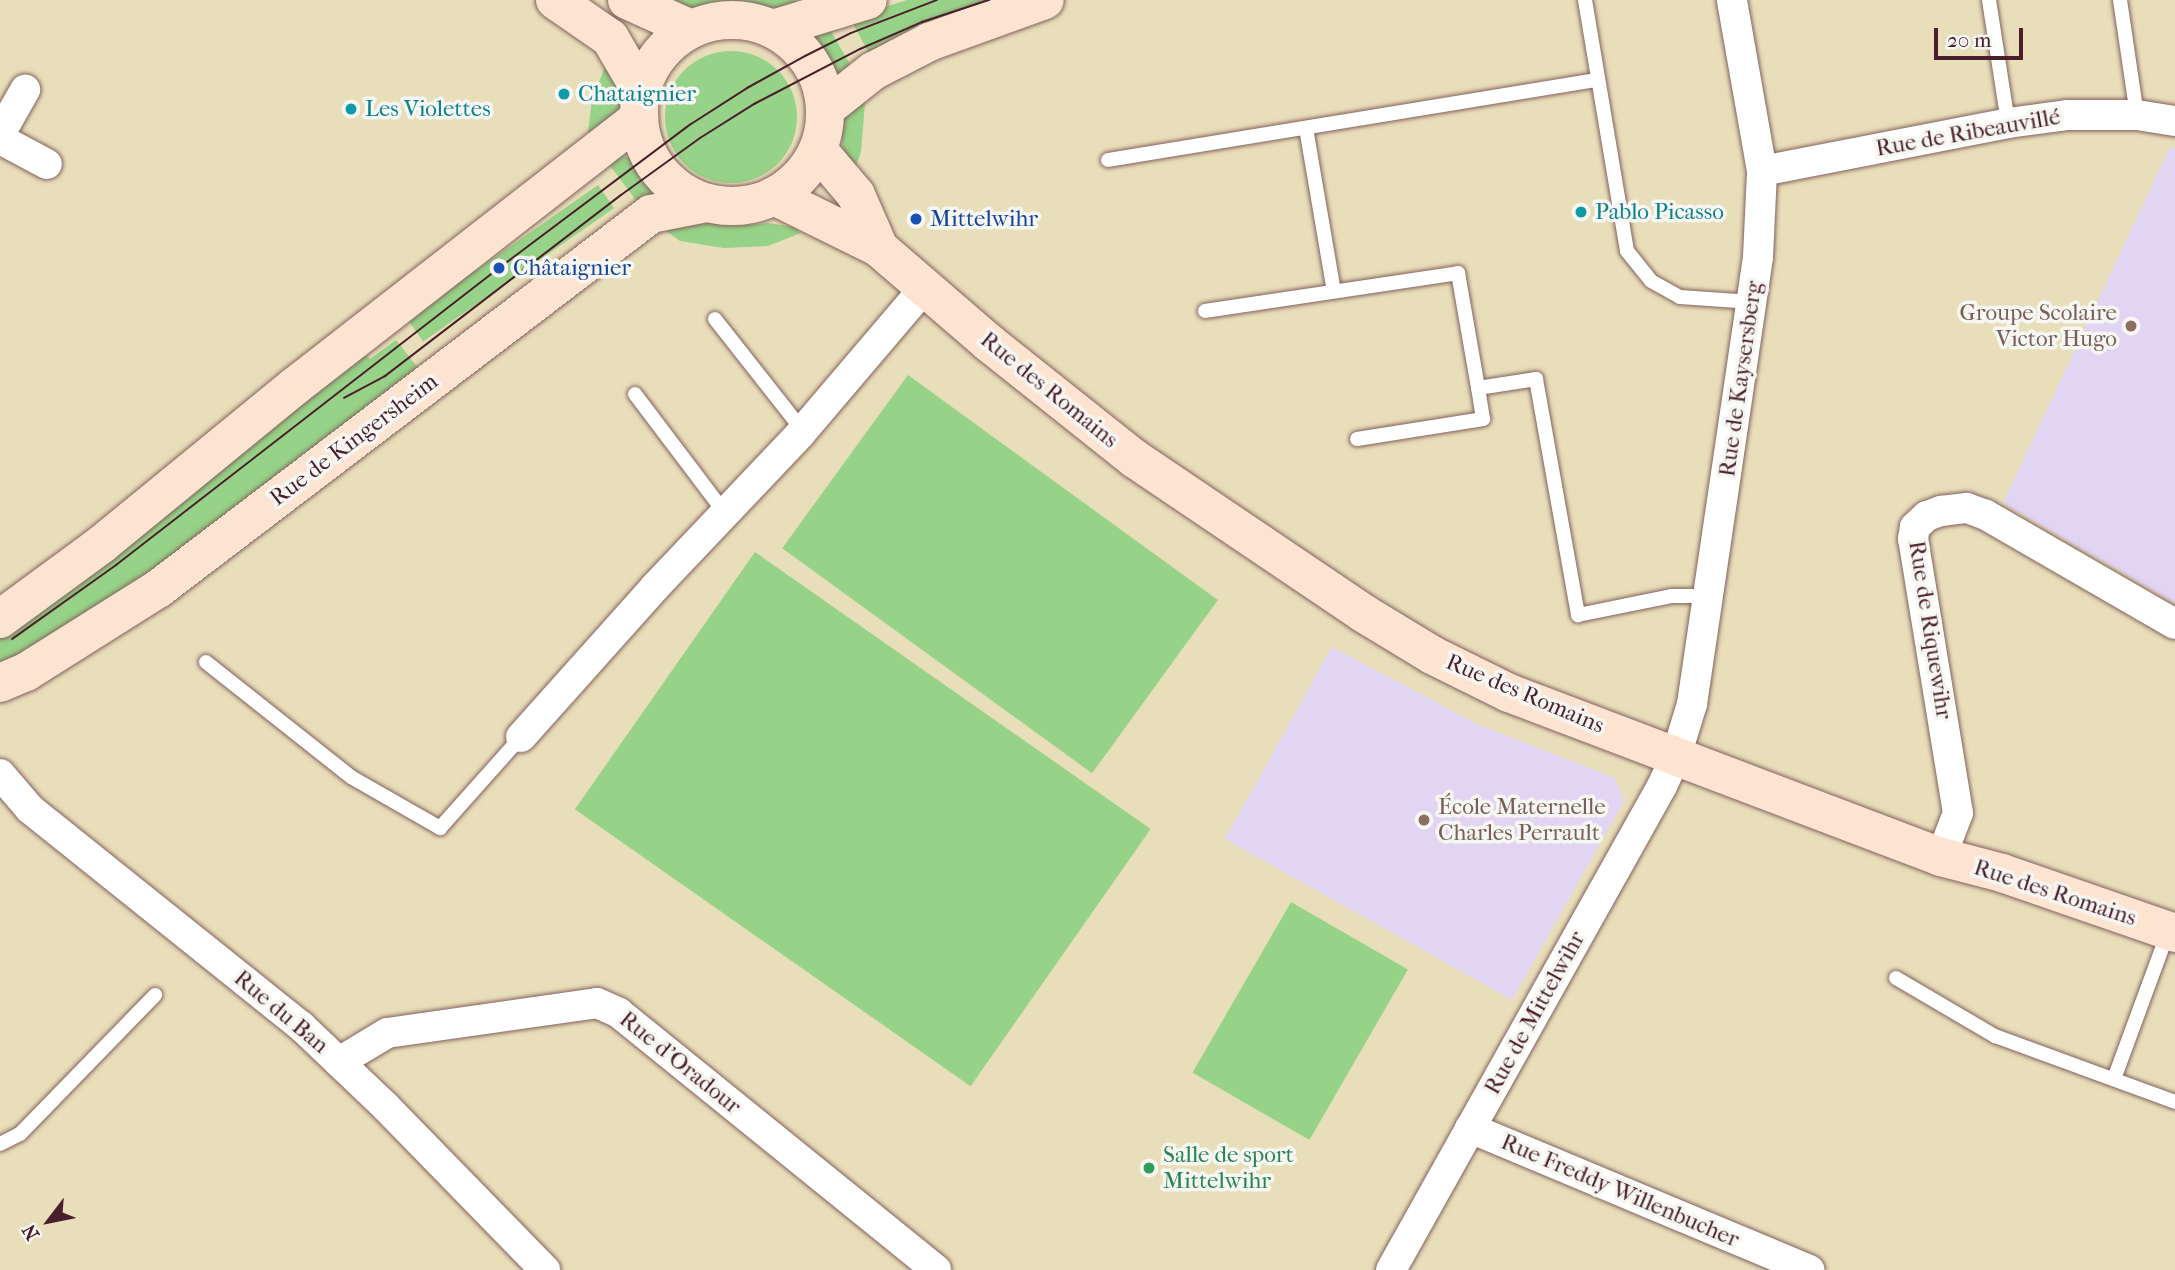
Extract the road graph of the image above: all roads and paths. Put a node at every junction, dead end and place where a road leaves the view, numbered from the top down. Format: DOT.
graph roads {
  1 [pos="555,0"];
  2 [pos="627,0"];
  3 [pos="868,0"];
  4 [pos="1045,0"];
  5 [pos="1585,0"];
  6 [pos="1732,0"];
  7 [pos="1989,0"];
  8 [pos="2120,0"];
  9 [pos="691,29"];
  10 [pos="773,29"];
  11 [pos="1597,80"];
  12 [pos="25,90"];
  13 [pos="640,104"];
  14 [pos="825,109"];
  15 [pos="2137,115"];
  16 [pos="2175,121"];
  17 [pos="2008,123"];
  18 [pos="1306,128"];
  19 [pos="0,134"];
  20 [pos="0,139"];
  21 [pos="818,150"];
  22 [pos="1108,160"];
  23 [pos="47,164"];
  24 [pos="1762,171"];
  25 [pos="774,196"];
  26 [pos="707,203"];
  27 [pos="879,248"];
  28 [pos="925,287"];
  29 [pos="1334,291"];
  30 [pos="1752,302"];
  31 [pos="1205,311"];
  32 [pos="715,318"];
  33 [pos="1478,388"];
  34 [pos="635,394"];
  35 [pos="803,430"];
  36 [pos="1357,439"];
  37 [pos="725,513"];
  38 [pos="1710,596"];
  39 [pos="0,619"];
  40 [pos="2175,624"];
  41 [pos="206,662"];
  42 [pos="0,683"];
  43 [pos="521,737"];
  44 [pos="1676,756"];
  45 [pos="0,774"];
  46 [pos="1941,857"];
  47 [pos="2172,932"];
  48 [pos="1896,978"];
  49 [pos="155,995"];
  50 [pos="339,1062"];
  51 [pos="2115,1079"];
  52 [pos="2175,1102"];
  53 [pos="1470,1128"];
  54 [pos="0,1144"];
  55 [pos="545,1270"];
  56 [pos="936,1270"];
  57 [pos="1391,1270"];
  58 [pos="1809,1270"];
  1 -- 13 [label="main road"];
  2 -- 9 [label="main road"];
  3 -- 10 [label="main road"];
  4 -- 14 [label="main road"];
  5 -- 11 [label="lane"];
  6 -- 24 [label="street, Rue de Kaysersberg"];
  7 -- 17 [label="lane"];
  8 -- 15 [label="lane"];
  9 -- 10 [label="main road"];
  9 -- 13 [label="main road"];
  10 -- 14 [label="main road"];
  11 -- 18 [label="lane"];
  11 -- 30 [label="lane"];
  12 -- 19 [label="street"];
  13 -- 26 [label="main road"];
  13 -- 39 [label="main road"];
  14 -- 21 [label="main road"];
  15 -- 16 [label="street, Rue de Ribeauvillé"];
  15 -- 17 [label="street, Rue de Ribeauvillé"];
  17 -- 24 [label="street, Rue de Ribeauvillé"];
  18 -- 22 [label="lane"];
  18 -- 29 [label="lane"];
  20 -- 23 [label="street"];
  21 -- 25 [label="main road"];
  21 -- 27 [label="main road, Rue des Romains"];
  24 -- 30 [label="street, Rue de Kaysersberg"];
  25 -- 26 [label="main road"];
  25 -- 27 [label="main road, Rue des Romains"];
  26 -- 42 [label="main road, Rue de Kingersheim"];
  27 -- 28 [label="main road, Rue des Romains"];
  28 -- 35 [label="street"];
  28 -- 44 [label="main road, Rue des Romains"];
  29 -- 31 [label="lane"];
  29 -- 33 [label="lane"];
  30 -- 38 [label="street, Rue de Kaysersberg"];
  32 -- 35 [label="lane"];
  33 -- 36 [label="lane"];
  33 -- 38 [label="lane"];
  34 -- 37 [label="lane"];
  35 -- 37 [label="street"];
  37 -- 43 [label="street"];
  38 -- 44 [label="street, Rue de Kaysersberg"];
  40 -- 46 [label="street, Rue de Riquewihr"];
  41 -- 43 [label="lane"];
  44 -- 46 [label="main road, Rue des Romains"];
  44 -- 53 [label="street, Rue de Mittelwihr"];
  45 -- 50 [label="street, Rue du Ban"];
  46 -- 47 [label="main road, Rue des Romains"];
  47 -- 51 [label="lane, Rue des Romains"];
  48 -- 51 [label="lane"];
  49 -- 54 [label="lane"];
  50 -- 55 [label="street, Rue du Ban"];
  50 -- 56 [label="street, Rue d'Oradour"];
  51 -- 52 [label="lane"];
  53 -- 57 [label="street, Rue de Mittelwihr"];
  53 -- 58 [label="street, Rue Freddy Willenbucher"];
}
